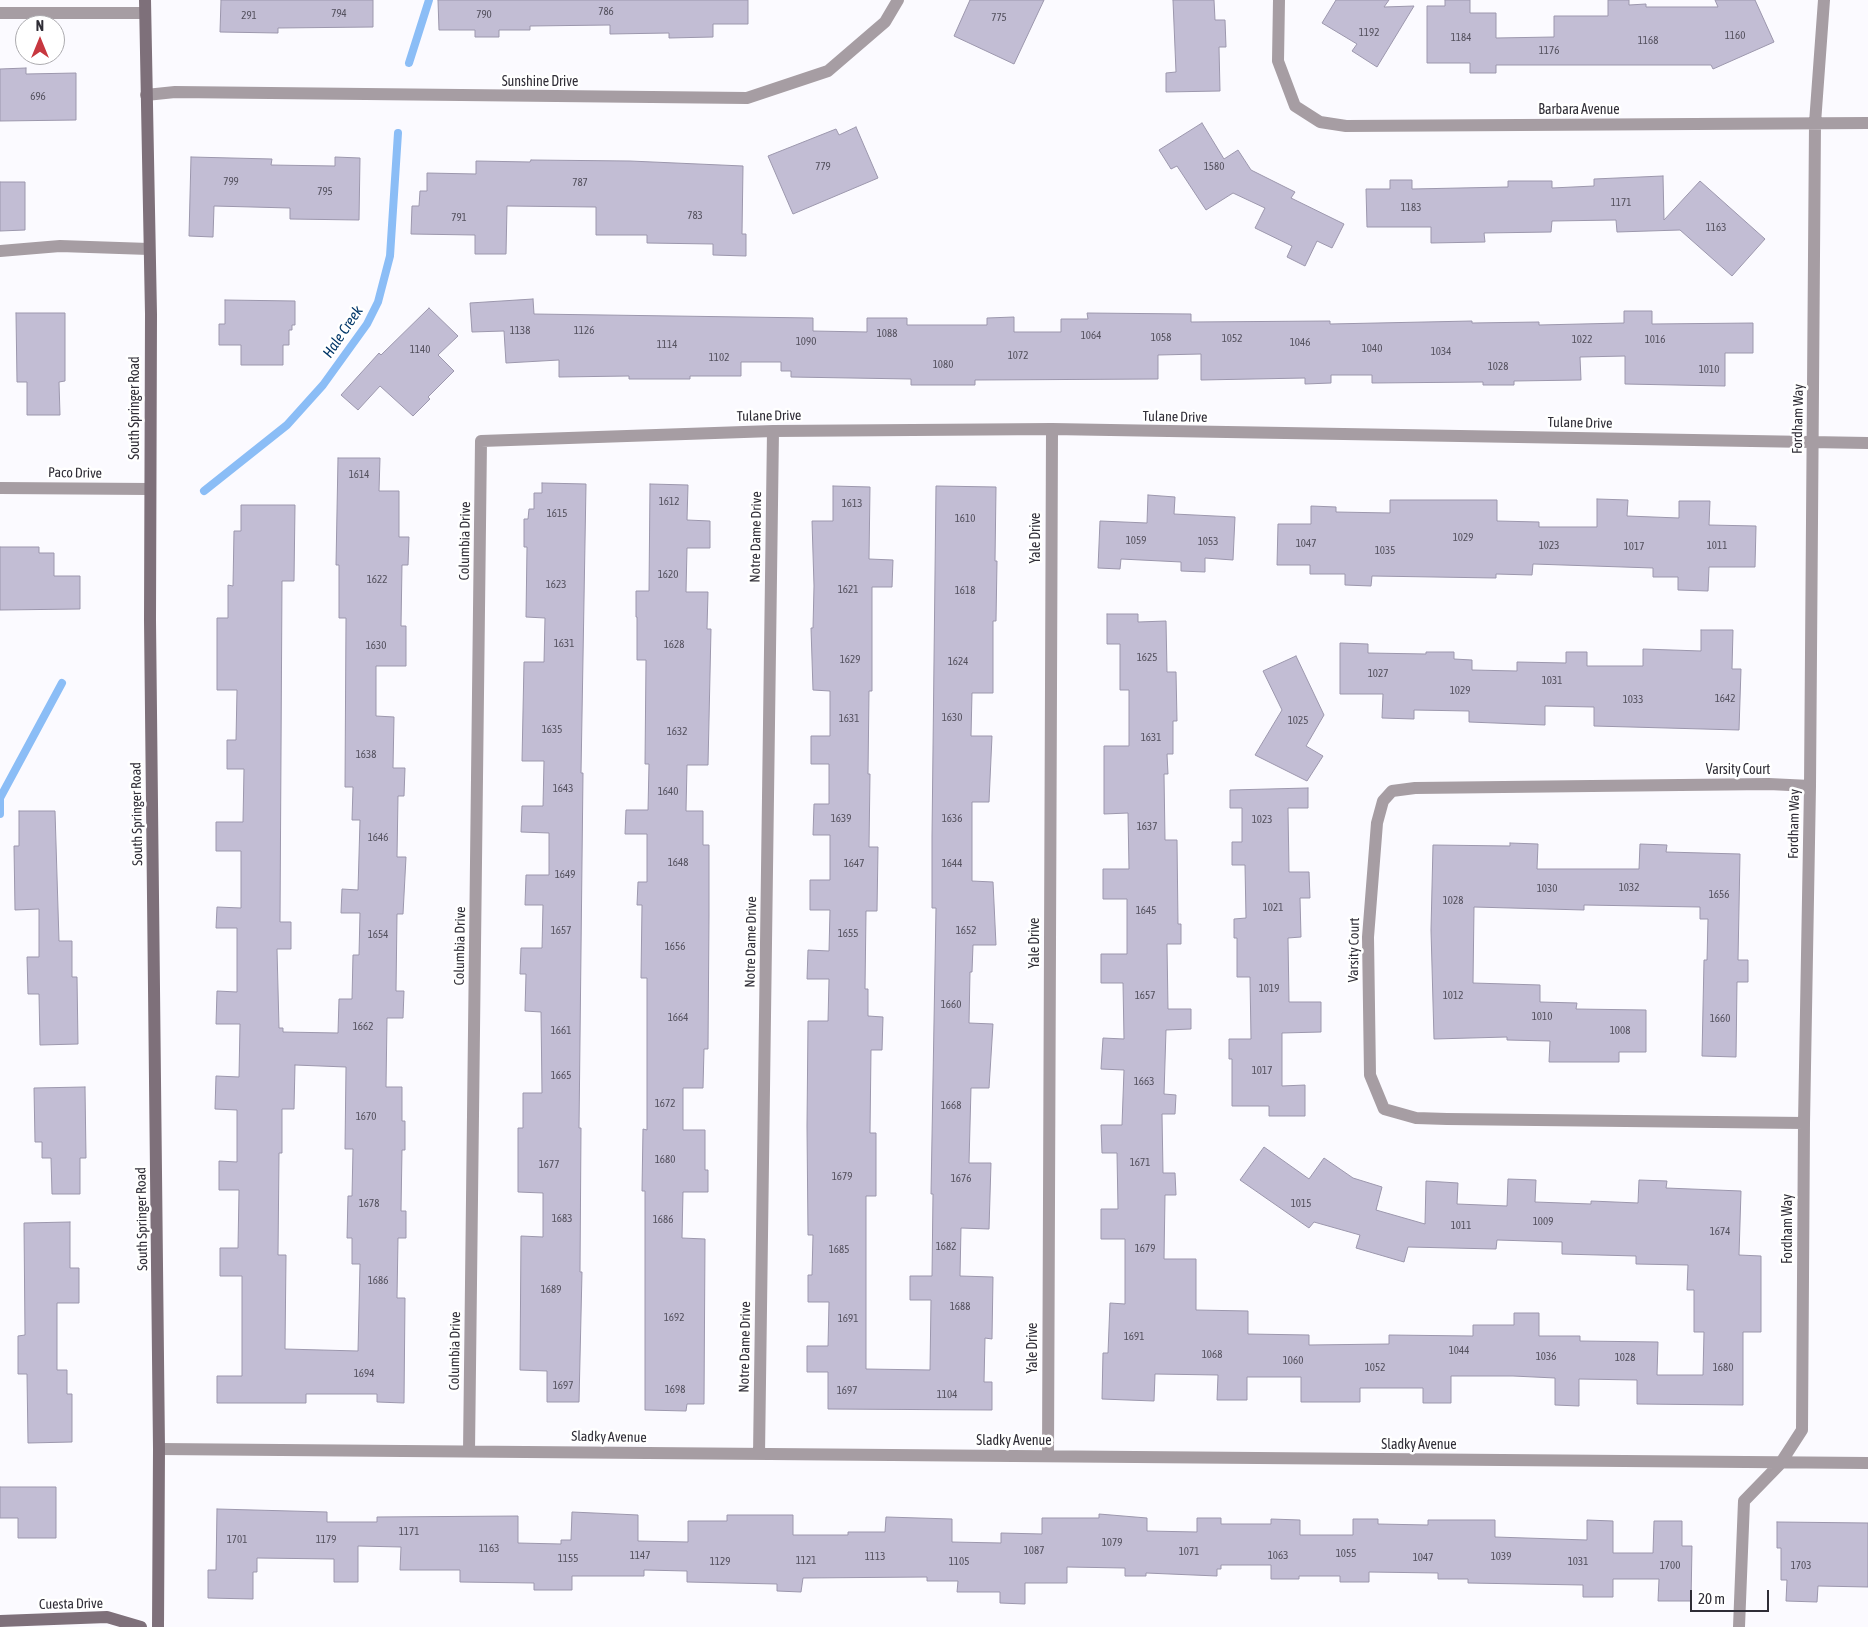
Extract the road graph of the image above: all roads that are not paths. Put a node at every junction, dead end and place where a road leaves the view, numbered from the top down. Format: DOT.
graph roads {
  1 [pos="898,0"];
  2 [pos="1279,0"];
  3 [pos="1824,0"];
  4 [pos="145,6"];
  5 [pos="0,13"];
  6 [pos="146,94"];
  7 [pos="1815,123"];
  8 [pos="1868,123"];
  9 [pos="149,249"];
  10 [pos="0,251"];
  11 [pos="1052,430"];
  12 [pos="773,431"];
  13 [pos="481,441"];
  14 [pos="1812,442"];
  15 [pos="1868,443"];
  16 [pos="0,488"];
  17 [pos="150,489"];
  18 [pos="1810,786"];
  19 [pos="1804,1122"];
  20 [pos="159,1449"];
  21 [pos="469,1451"];
  22 [pos="759,1454"];
  23 [pos="1048,1456"];
  24 [pos="1868,1463"];
  25 [pos="1780,1464"];
  26 [pos="0,1621"];
  27 [pos="141,1627"];
  28 [pos="158,1627"];
  29 [pos="1739,1627"];
  1 -- 6 [label="street, Sunshine Drive"];
  2 -- 7 [label="street, Barbara Avenue"];
  3 -- 7 [label="street, Fordham Way"];
  4 -- 5 [label="street"];
  4 -- 6 [label="street, South Springer Road"];
  6 -- 9 [label="street, South Springer Road"];
  7 -- 8 [label="street, Barbara Avenue"];
  7 -- 14 [label="street, Fordham Way"];
  9 -- 10 [label="street"];
  9 -- 17 [label="street, South Springer Road"];
  11 -- 12 [label="street, Tulane Drive"];
  11 -- 14 [label="street, Tulane Drive"];
  11 -- 23 [label="street, Yale Drive"];
  12 -- 13 [label="street, Tulane Drive"];
  12 -- 22 [label="street, Notre Dame Drive"];
  13 -- 21 [label="street, Columbia Drive"];
  14 -- 15 [label="street, Tulane Drive"];
  14 -- 18 [label="street, Fordham Way"];
  16 -- 17 [label="street, Paco Drive"];
  17 -- 20 [label="street, South Springer Road"];
  18 -- 19 [label="street, Fordham Way"];
  18 -- 19 [label="street, Varsity Court"];
  19 -- 25 [label="street, Fordham Way"];
  20 -- 21 [label="street, Sladky Avenue"];
  20 -- 28 [label="street, South Springer Road"];
  21 -- 22 [label="street, Sladky Avenue"];
  22 -- 23 [label="street, Sladky Avenue"];
  23 -- 25 [label="street, Sladky Avenue"];
  24 -- 25 [label="street, Sladky Avenue"];
  25 -- 29 [label="street, Fordham Way"];
  26 -- 27 [label="street, Cuesta Drive"];
}
